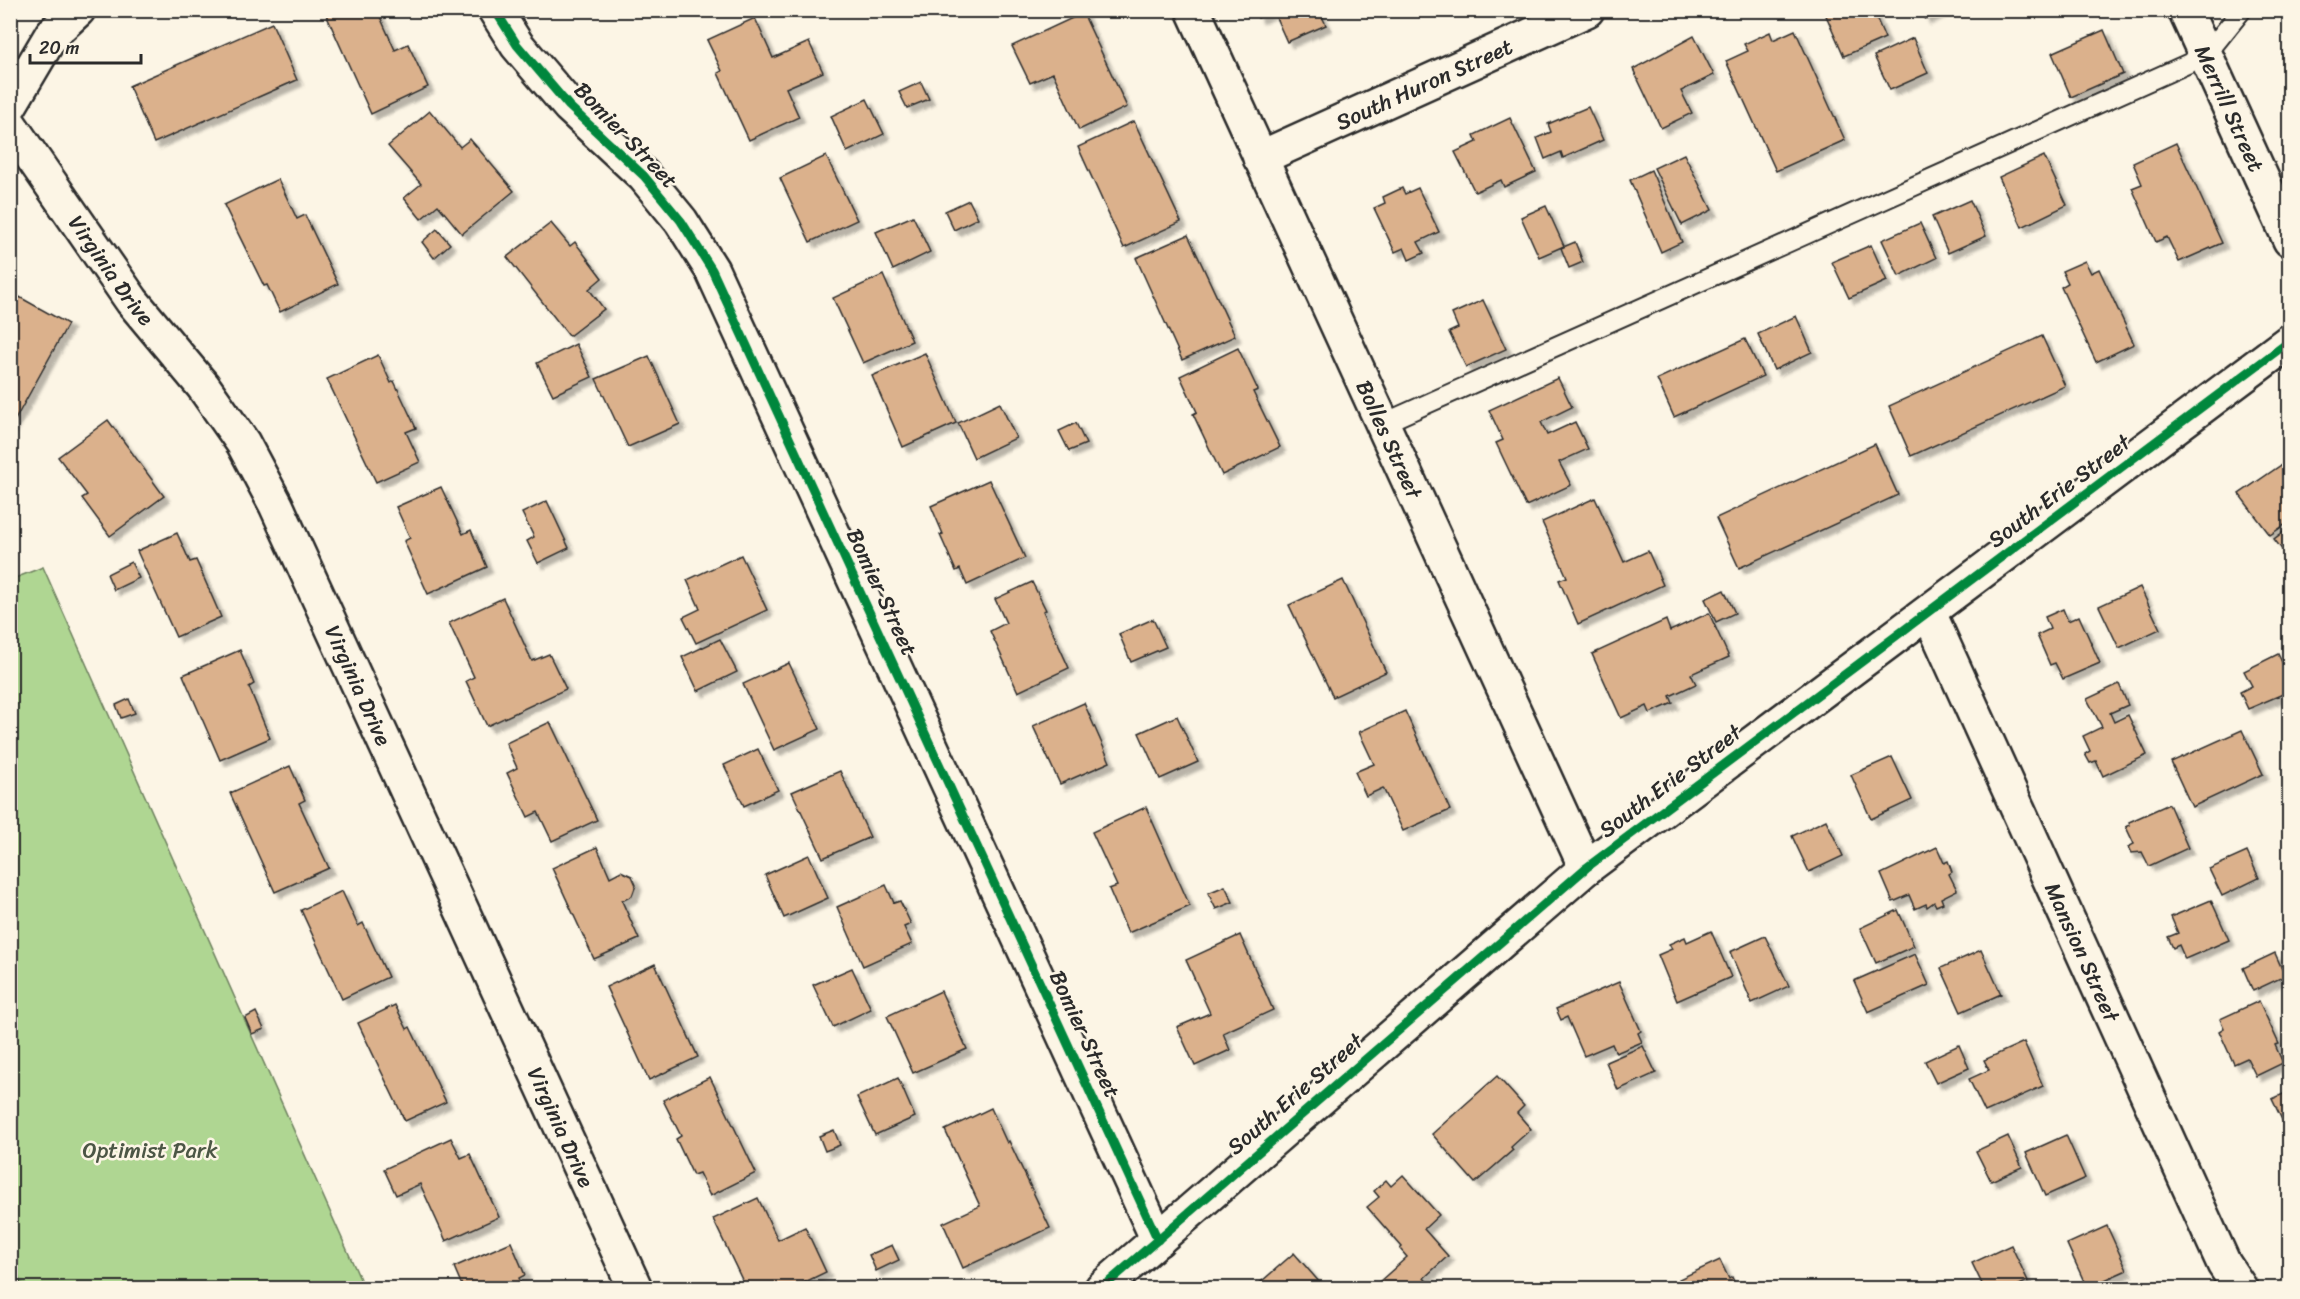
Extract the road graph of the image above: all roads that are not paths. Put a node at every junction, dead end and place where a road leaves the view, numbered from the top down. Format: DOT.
graph roads {
  1 [pos="78,10"];
  2 [pos="495,10"];
  3 [pos="1193,10"];
  4 [pos="1587,10"];
  5 [pos="2184,10"];
  6 [pos="2242,10"];
  7 [pos="2205,56"];
  8 [pos="10,105"];
  9 [pos="10,124"];
  10 [pos="1260,158"];
  11 [pos="2289,240"];
  12 [pos="2289,341"];
  13 [pos="1382,424"];
  14 [pos="1929,613"];
  15 [pos="1586,868"];
  16 [pos="1158,1240"];
  17 [pos="635,1288"];
  18 [pos="1102,1288"];
  19 [pos="2240,1288"];
  1 -- 8 [label="street"];
  2 -- 16 [label="street, Bomier Street"];
  3 -- 10 [label="street, Bolles Street"];
  4 -- 10 [label="street, South Huron Street"];
  5 -- 7 [label="street, Merrill Street"];
  6 -- 7 [label="lane"];
  7 -- 11 [label="street, Merrill Street"];
  7 -- 13 [label="lane"];
  9 -- 17 [label="street, Virginia Drive"];
  10 -- 13 [label="street, Bolles Street"];
  12 -- 14 [label="street, South Erie Street"];
  13 -- 15 [label="street, Bolles Street"];
  14 -- 15 [label="street, South Erie Street"];
  14 -- 19 [label="street, Mansion Street"];
  15 -- 16 [label="street, South Erie Street"];
  16 -- 18 [label="street, South Erie Street"];
}
